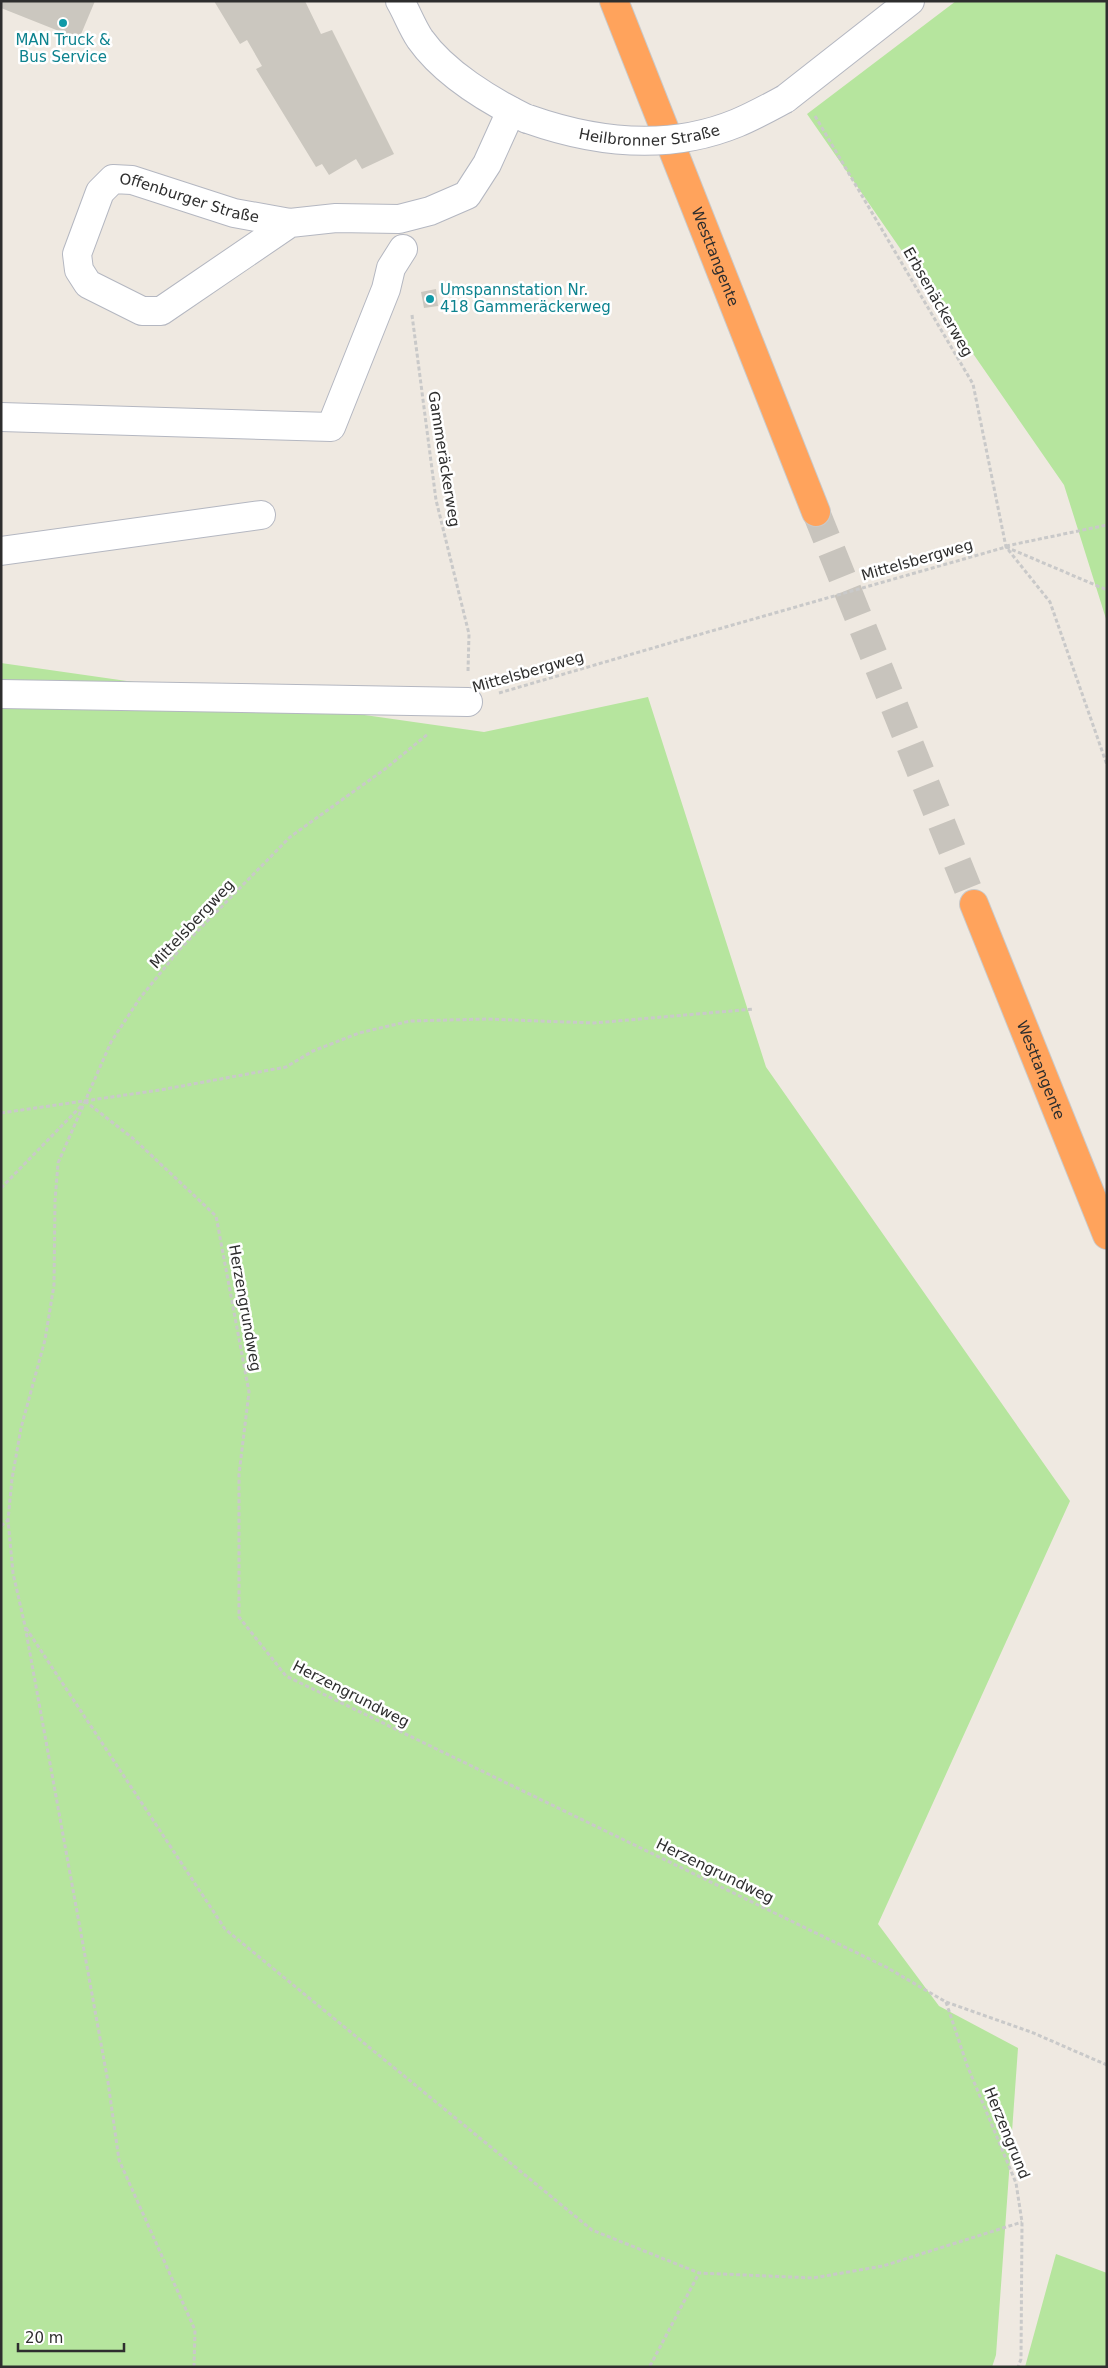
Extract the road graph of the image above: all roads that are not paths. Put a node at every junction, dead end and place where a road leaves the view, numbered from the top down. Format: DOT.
graph roads {
  1 [pos="400,1"];
  2 [pos="614,1"];
  3 [pos="910,1"];
  4 [pos="520,115"];
  5 [pos="290,223"];
  6 [pos="403,249"];
  7 [pos="1,417"];
  8 [pos="816,512"];
  9 [pos="261,515"];
  10 [pos="1,550"];
  11 [pos="1,694"];
  12 [pos="468,702"];
  13 [pos="974,904"];
  14 [pos="1107,1235"];
  1 -- 4 [label="street, Heilbronner Straße"];
  2 -- 8 [label="highway, Westtangente"];
  3 -- 4 [label="street, Heilbronner Straße, bridge"];
  4 -- 5 [label="street, Offenburger Straße"];
  5 -- 5 [label="street, Offenburger Straße"];
  6 -- 7 [label="street"];
  9 -- 10 [label="street"];
  11 -- 12 [label="street"];
  13 -- 14 [label="highway, Westtangente"];
}
